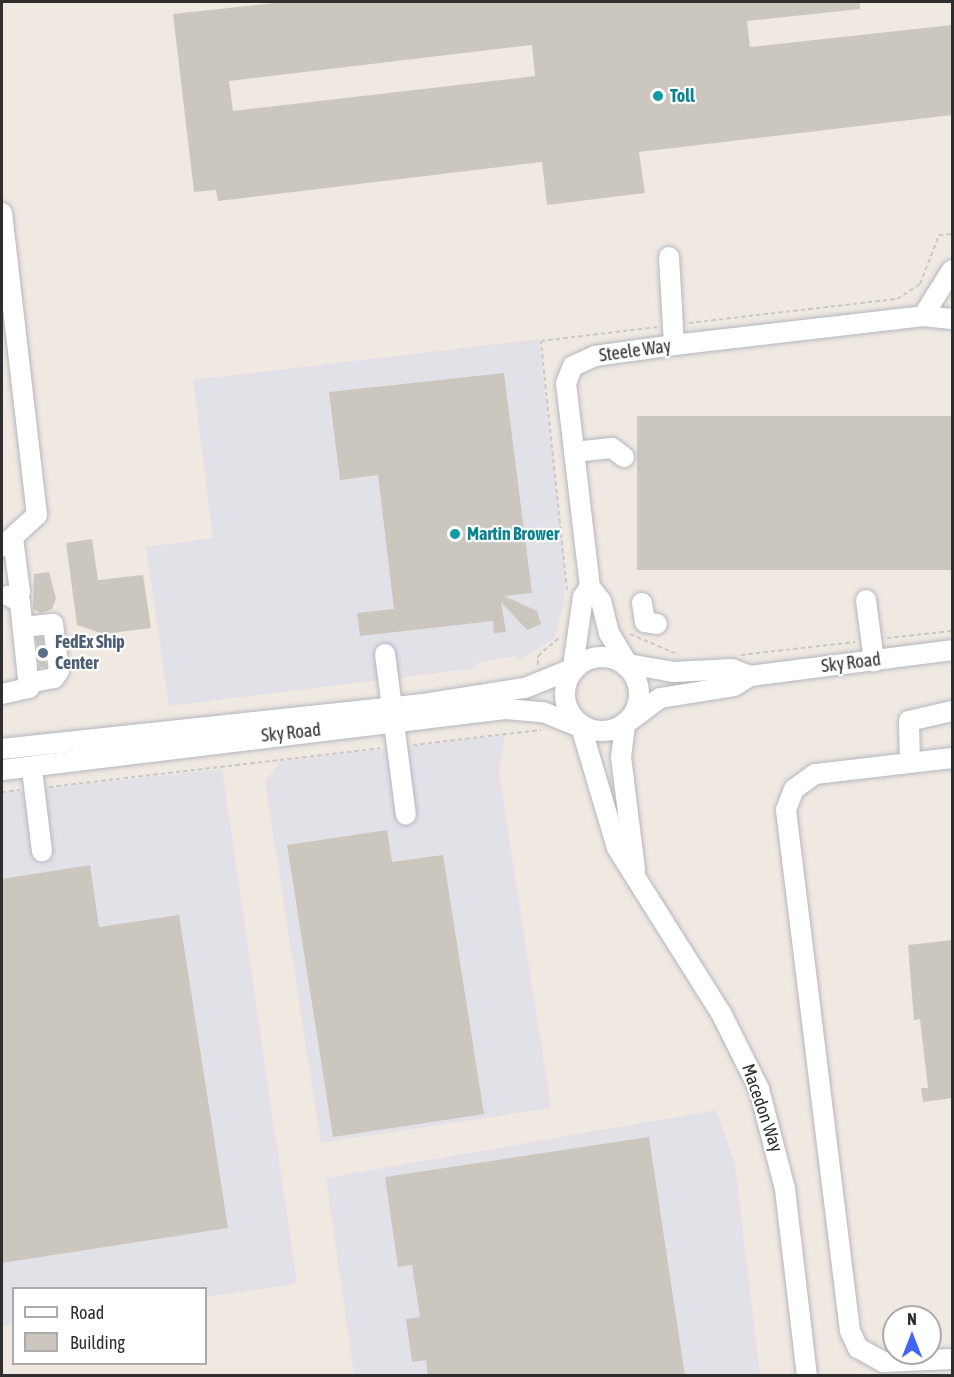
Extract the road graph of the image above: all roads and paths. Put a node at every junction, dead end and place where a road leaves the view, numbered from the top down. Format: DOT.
graph roads {
  1 [pos="2,213"];
  2 [pos="952,234"];
  3 [pos="669,257"];
  4 [pos="952,270"];
  5 [pos="923,316"];
  6 [pos="952,319"];
  7 [pos="678,335"];
  8 [pos="574,452"];
  9 [pos="624,457"];
  10 [pos="7,543"];
  11 [pos="590,587"];
  12 [pos="567,597"];
  13 [pos="866,600"];
  14 [pos="642,603"];
  15 [pos="657,624"];
  16 [pos="23,627"];
  17 [pos="562,627"];
  18 [pos="952,631"];
  19 [pos="609,633"];
  20 [pos="560,636"];
  21 [pos="581,636"];
  22 [pos="871,640"];
  23 [pos="952,650"];
  24 [pos="386,654"];
  25 [pos="738,656"];
  26 [pos="686,658"];
  27 [pos="874,661"];
  28 [pos="627,664"];
  29 [pos="572,668"];
  30 [pos="750,676"];
  31 [pos="540,682"];
  32 [pos="29,683"];
  33 [pos="2,693"];
  34 [pos="952,711"];
  35 [pos="543,712"];
  36 [pos="392,715"];
  37 [pos="627,724"];
  38 [pos="580,727"];
  39 [pos="396,747"];
  40 [pos="2,749"];
  41 [pos="952,758"];
  42 [pos="910,763"];
  43 [pos="2,770"];
  44 [pos="33,781"];
  45 [pos="2,792"];
  46 [pos="406,814"];
  47 [pos="42,850"];
  48 [pos="635,870"];
  49 [pos="952,1359"];
  50 [pos="807,1376"];
  1 -- 10 [label="street"];
  2 -- 7 [label="path"];
  3 -- 7 [label="street"];
  4 -- 5 [label="street"];
  5 -- 6 [label="street, Steele Way"];
  5 -- 7 [label="street, Steele Way"];
  7 -- 8 [label="street, Steele Way"];
  7 -- 12 [label="path"];
  8 -- 9 [label="street"];
  8 -- 11 [label="street, Steele Way"];
  10 -- 16 [label="street"];
  11 -- 19 [label="street, Steele Way"];
  11 -- 21 [label="street, Steele Way"];
  13 -- 22 [label="street"];
  14 -- 15 [label="street"];
  16 -- 32 [label="street"];
  16 -- 32 [label="street"];
  17 -- 20 [label="path"];
  18 -- 22 [label="path"];
  19 -- 26 [label="path"];
  19 -- 28 [label="street, Steele Way"];
  20 -- 21 [label="path"];
  20 -- 31 [label="path"];
  21 -- 29 [label="street, Steele Way"];
  22 -- 25 [label="path"];
  22 -- 27 [label="street"];
  23 -- 27 [label="street, Sky Road"];
  24 -- 36 [label="street"];
  27 -- 30 [label="street, Sky Road"];
  28 -- 29 [label="street"];
  28 -- 30 [label="street, Sky Road"];
  28 -- 37 [label="street"];
  29 -- 31 [label="street, Sky Road"];
  29 -- 38 [label="street"];
  30 -- 37 [label="street, Sky Road"];
  31 -- 36 [label="street, Sky Road"];
  32 -- 33 [label="street"];
  34 -- 42 [label="street"];
  35 -- 36 [label="street, Sky Road"];
  35 -- 38 [label="street, Sky Road"];
  35 -- 39 [label="path"];
  36 -- 39 [label="street"];
  36 -- 40 [label="street, Sky Road"];
  36 -- 44 [label="street, Sky Road"];
  37 -- 38 [label="street"];
  37 -- 48 [label="street, Macedon Way"];
  38 -- 48 [label="street, Macedon Way"];
  39 -- 44 [label="path"];
  39 -- 46 [label="street"];
  41 -- 42 [label="street"];
  42 -- 49 [label="street"];
  43 -- 44 [label="street, Sky Road"];
  44 -- 45 [label="path"];
  44 -- 47 [label="street"];
  48 -- 50 [label="street, Macedon Way"];
}
